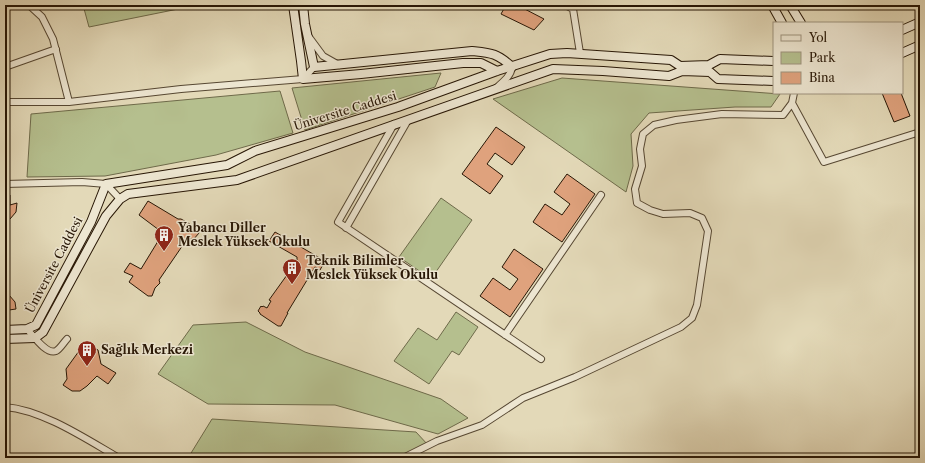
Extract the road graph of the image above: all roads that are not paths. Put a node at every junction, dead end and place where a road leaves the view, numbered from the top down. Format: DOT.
graph roads {
  1 [pos="29,5"];
  2 [pos="293,5"];
  3 [pos="303,5"];
  4 [pos="565,5"];
  5 [pos="772,5"];
  6 [pos="790,5"];
  7 [pos="781,22"];
  8 [pos="800,22"];
  9 [pos="920,22"];
  10 [pos="903,30"];
  11 [pos="307,35"];
  12 [pos="920,45"];
  13 [pos="56,48"];
  14 [pos="580,53"];
  15 [pos="903,53"];
  16 [pos="773,61"];
  17 [pos="339,65"];
  18 [pos="5,67"];
  19 [pos="314,67"];
  20 [pos="512,67"];
  21 [pos="497,72"];
  22 [pos="508,77"];
  23 [pos="303,79"];
  24 [pos="524,79"];
  25 [pos="773,81"];
  26 [pos="493,90"];
  27 [pos="794,94"];
  28 [pos="5,102"];
  29 [pos="69,102"];
  30 [pos="792,103"];
  31 [pos="408,120"];
  32 [pos="394,124"];
  33 [pos="920,132"];
  34 [pos="5,184"];
  35 [pos="106,184"];
  36 [pos="601,195"];
  37 [pos="120,199"];
  38 [pos="346,228"];
  39 [pos="27,328"];
  40 [pos="5,330"];
  41 [pos="505,335"];
  42 [pos="35,338"];
  43 [pos="5,339"];
  44 [pos="67,339"];
  45 [pos="541,359"];
  46 [pos="5,407"];
  47 [pos="118,458"];
  48 [pos="403,458"];
  1 -- 13 [label="street"];
  2 -- 23 [label="main road"];
  3 -- 11 [label="main road"];
  4 -- 14 [label="street"];
  5 -- 7 [label="main road"];
  6 -- 8 [label="main road"];
  9 -- 10 [label="main road"];
  11 -- 17 [label="street"];
  11 -- 19 [label="main road"];
  12 -- 15 [label="main road"];
  13 -- 18 [label="street"];
  13 -- 29 [label="street"];
  14 -- 16 [label="main road, Üniversite Caddesi"];
  14 -- 20 [label="main road, Üniversite Caddesi"];
  17 -- 19 [label="main road"];
  17 -- 20 [label="main road"];
  19 -- 23 [label="street"];
  20 -- 21 [label="main road, Üniversite Caddesi"];
  20 -- 22 [label="street"];
  21 -- 22 [label="street"];
  21 -- 23 [label="main road"];
  21 -- 35 [label="main road, Üniversite Caddesi"];
  22 -- 24 [label="street"];
  22 -- 26 [label="street"];
  23 -- 29 [label="street"];
  24 -- 25 [label="main road"];
  24 -- 26 [label="main road"];
  26 -- 31 [label="main road"];
  27 -- 30 [label="street"];
  28 -- 29 [label="street"];
  30 -- 33 [label="street"];
  30 -- 48 [label="street"];
  31 -- 32 [label="main road"];
  31 -- 38 [label="street"];
  32 -- 37 [label="main road"];
  32 -- 38 [label="street"];
  34 -- 35 [label="street"];
  35 -- 37 [label="street"];
  35 -- 39 [label="main road, Üniversite Caddesi"];
  36 -- 41 [label="street"];
  37 -- 42 [label="main road"];
  38 -- 41 [label="street"];
  39 -- 40 [label="main road, Üniversite Caddesi"];
  39 -- 42 [label="street"];
  41 -- 45 [label="street"];
  42 -- 43 [label="main road"];
  42 -- 44 [label="street"];
  46 -- 47 [label="street"];
}
